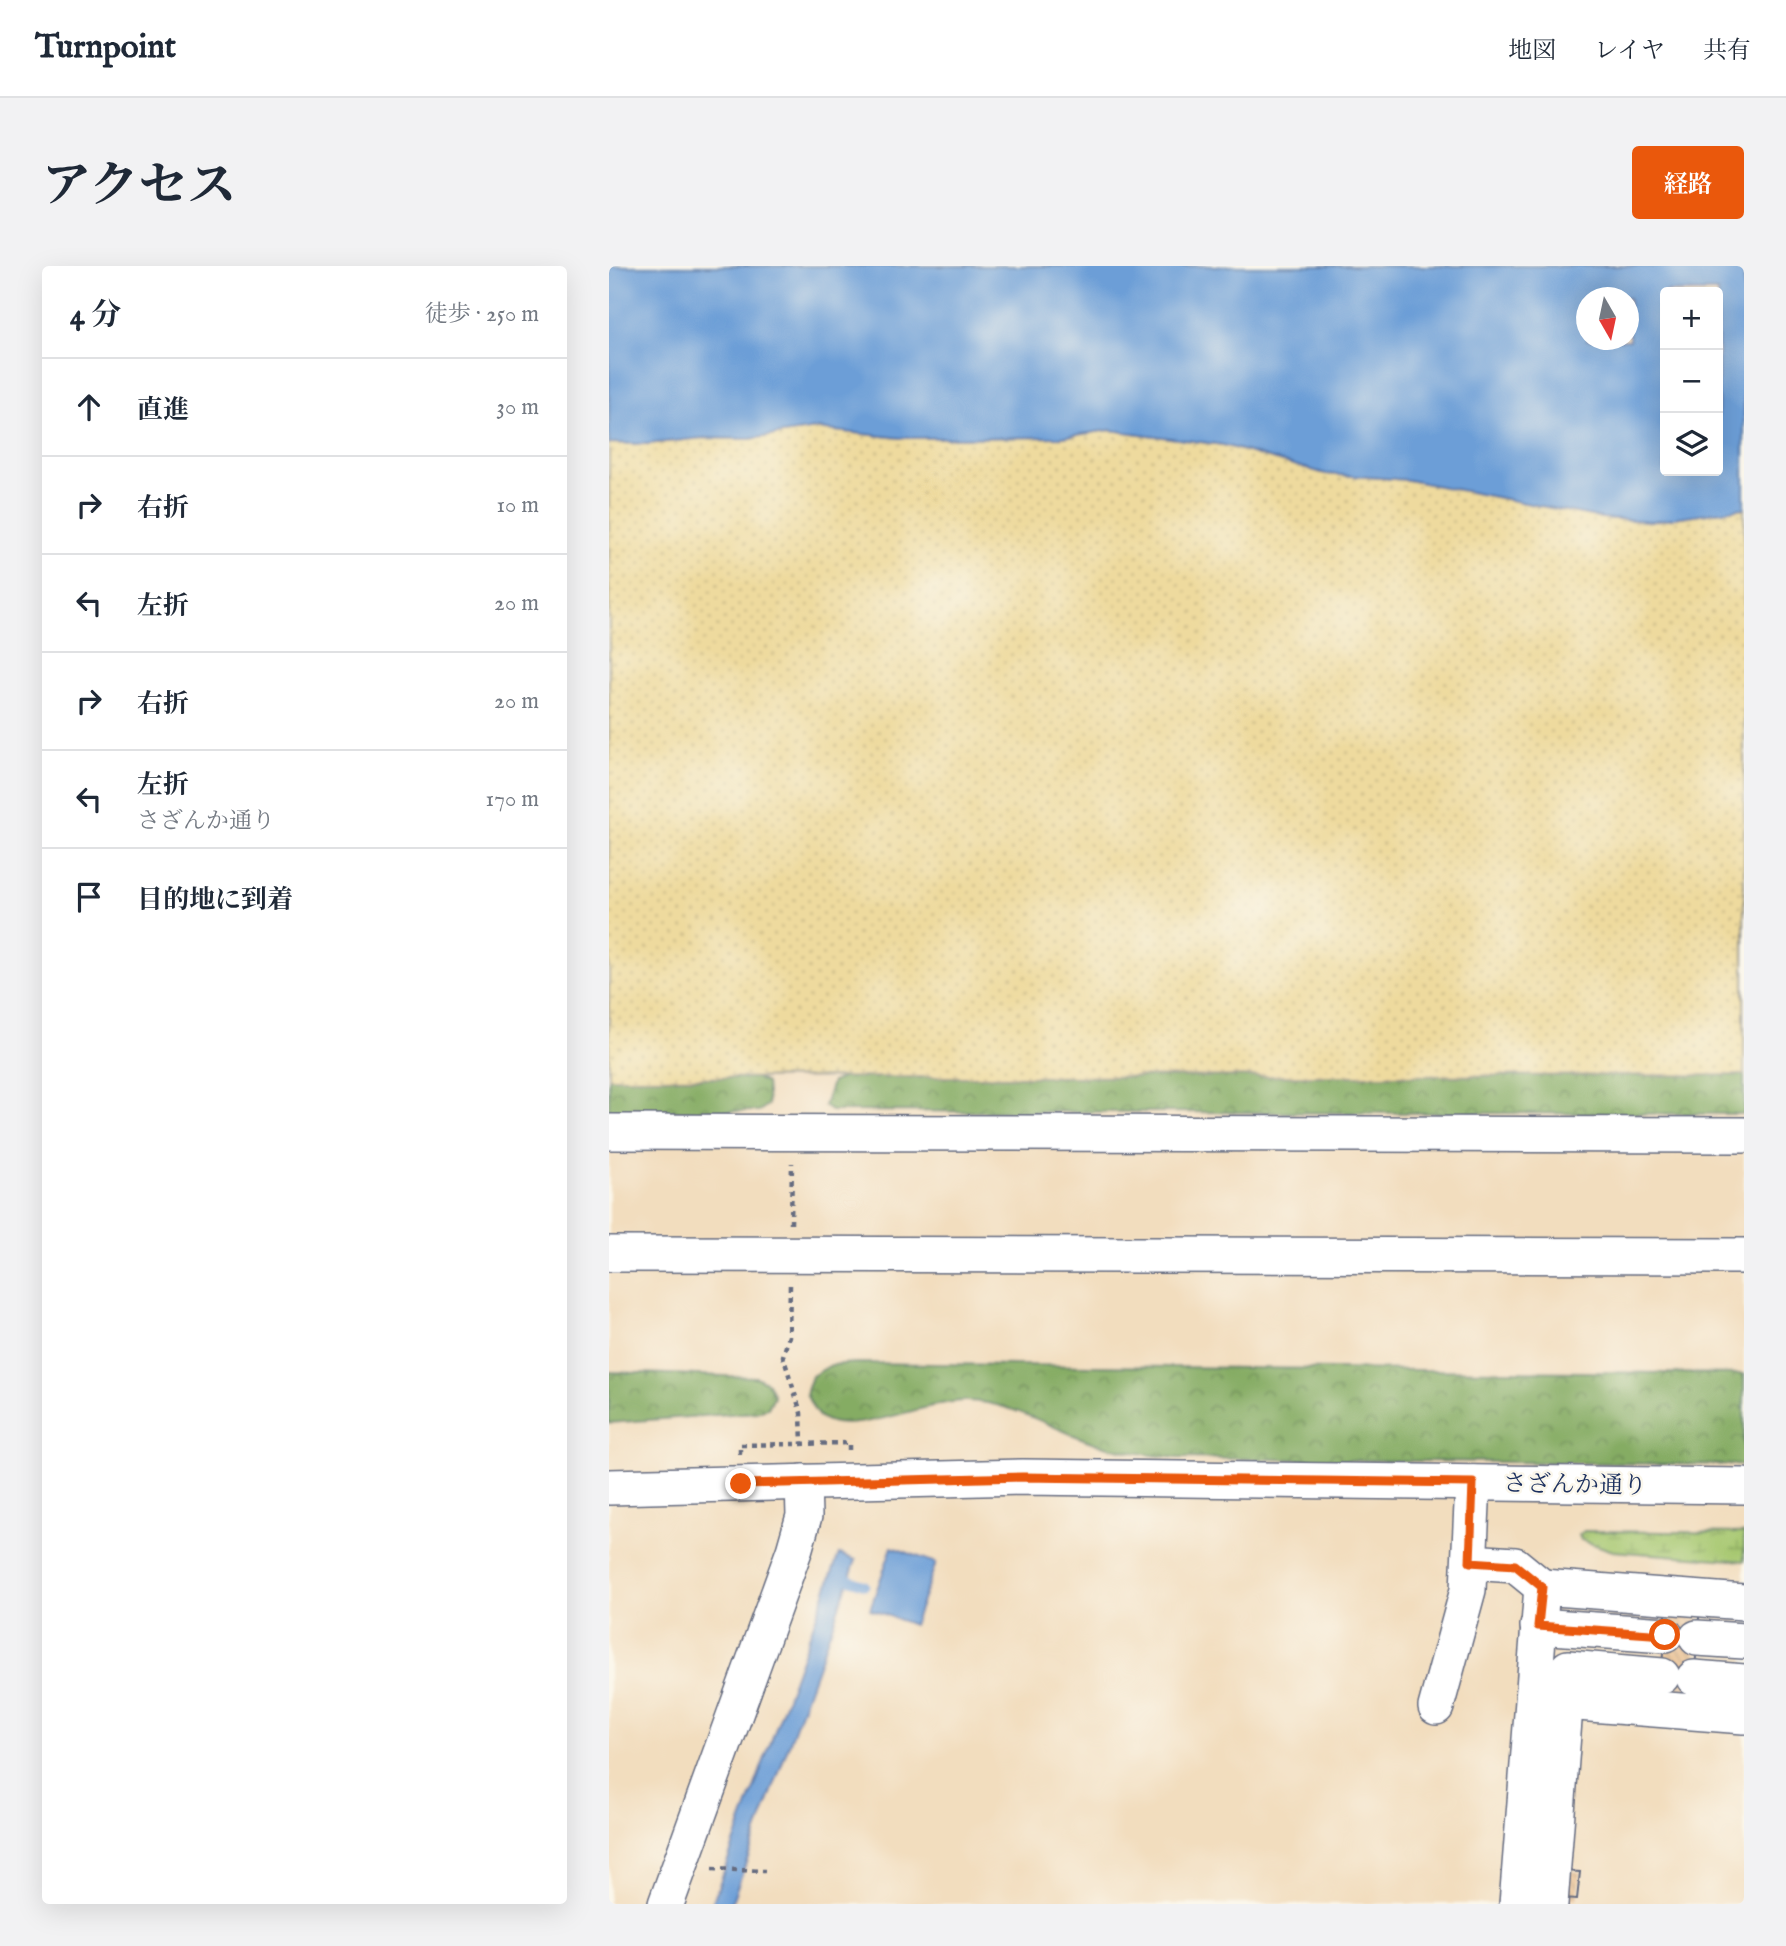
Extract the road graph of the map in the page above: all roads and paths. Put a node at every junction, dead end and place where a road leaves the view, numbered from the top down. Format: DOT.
graph roads {
  1 [pos="609,1132"];
  2 [pos="1744,1135"];
  3 [pos="609,1254"];
  4 [pos="791,1254"];
  5 [pos="1744,1256"];
  6 [pos="802,1444"];
  7 [pos="849,1458"];
  8 [pos="741,1460"];
  9 [pos="803,1482"];
  10 [pos="1473,1483"];
  11 [pos="1744,1486"];
  12 [pos="609,1487"];
  13 [pos="1470,1562"];
  14 [pos="1542,1587"];
  15 [pos="1744,1602"];
  16 [pos="1538,1626"];
  17 [pos="1744,1641"];
  18 [pos="1744,1682"];
  19 [pos="1565,1702"];
  20 [pos="1436,1707"];
  21 [pos="1744,1716"];
  22 [pos="711,1869"];
  23 [pos="765,1871"];
  24 [pos="666,1904"];
  25 [pos="1517,1904"];
  26 [pos="1550,1904"];
  1 -- 2 [label="street"];
  3 -- 4 [label="street"];
  4 -- 5 [label="street"];
  4 -- 6 [label="path"];
  6 -- 7 [label="path"];
  6 -- 8 [label="path"];
  9 -- 10 [label="street, さざんか通り"];
  9 -- 12 [label="street, さざんか通り"];
  9 -- 24 [label="street"];
  10 -- 11 [label="street, さざんか通り"];
  10 -- 13 [label="street"];
  13 -- 14 [label="street"];
  13 -- 20 [label="street"];
  14 -- 15 [label="street"];
  14 -- 16 [label="street"];
  16 -- 17 [label="street"];
  16 -- 25 [label="street"];
  18 -- 19 [label="street"];
  19 -- 21 [label="street"];
  19 -- 26 [label="street"];
  22 -- 23 [label="path"];
}
